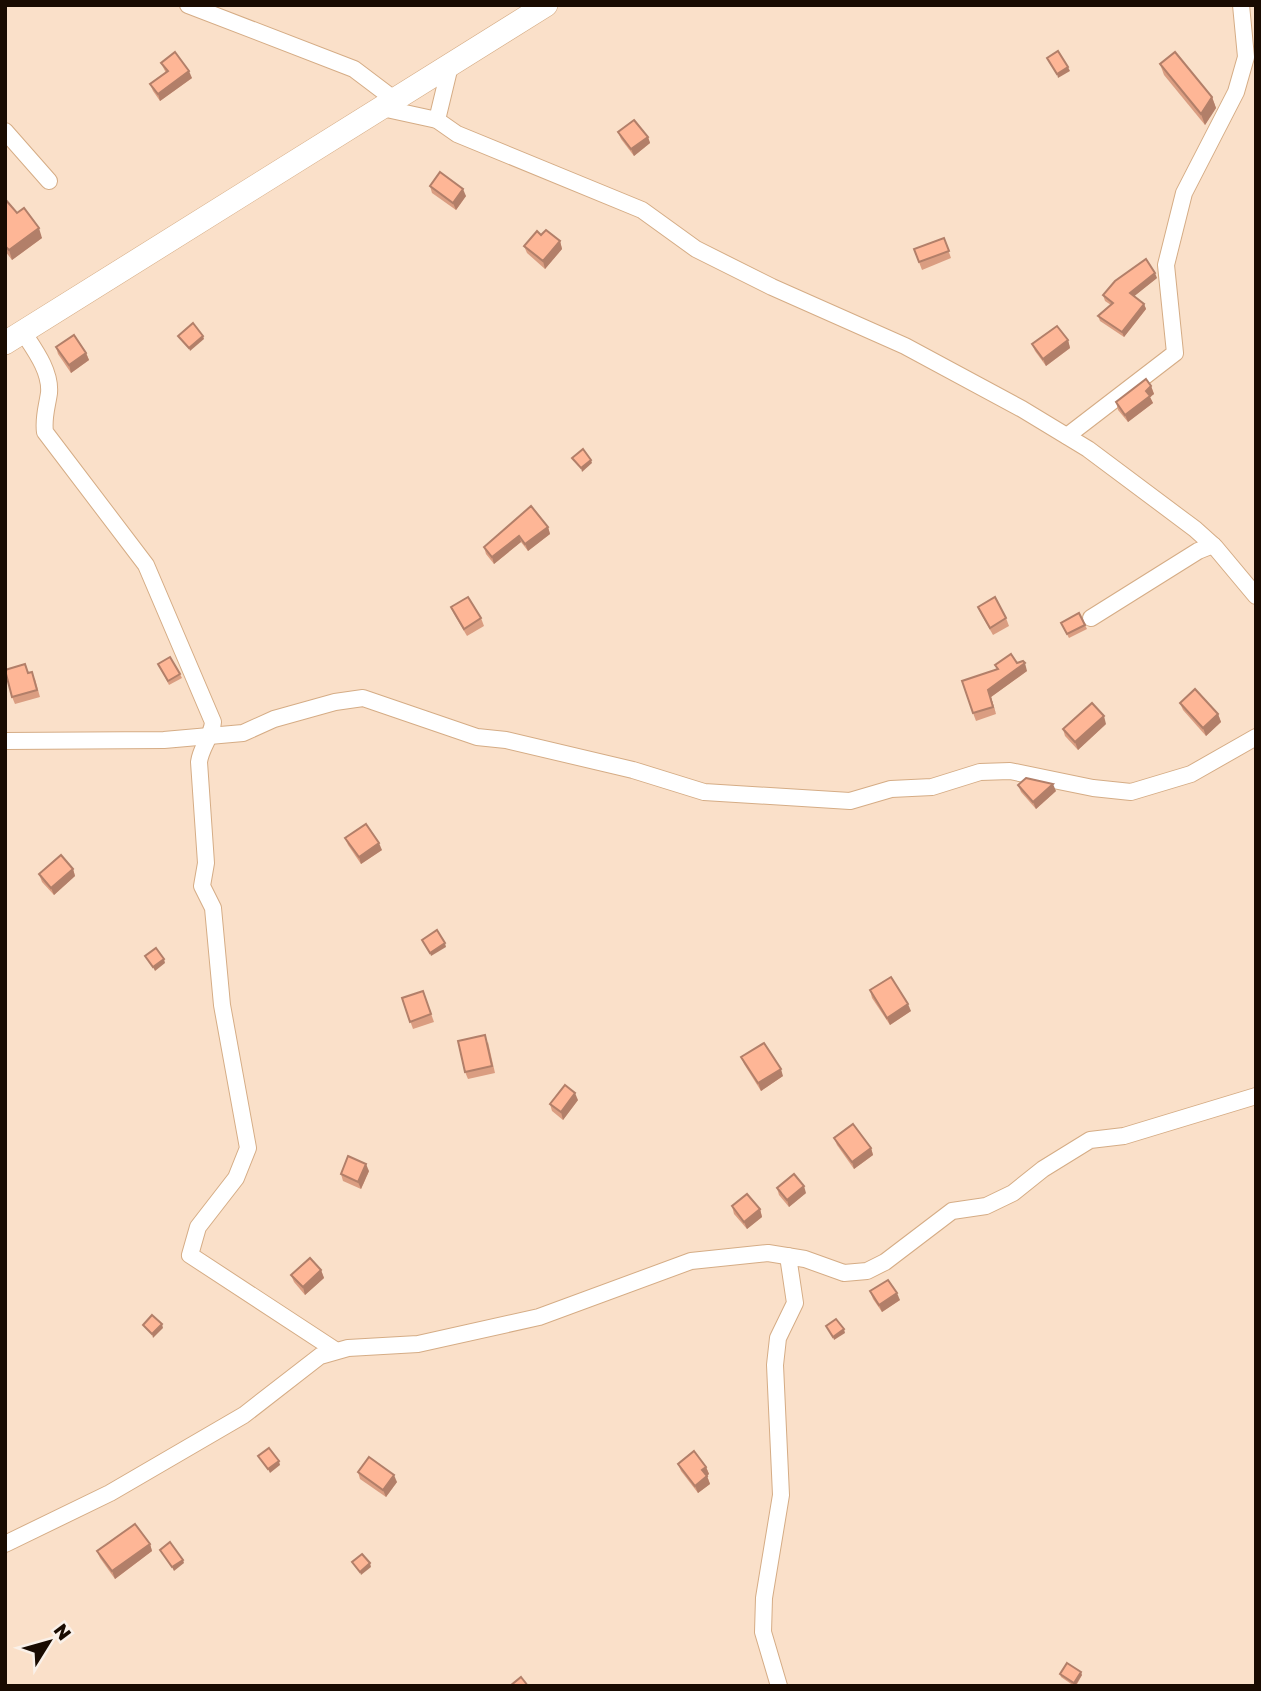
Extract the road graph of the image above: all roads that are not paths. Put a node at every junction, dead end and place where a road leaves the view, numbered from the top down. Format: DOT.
graph roads {
  1 [pos="188,5"];
  2 [pos="547,5"];
  3 [pos="1241,5"];
  4 [pos="450,66"];
  5 [pos="388,104"];
  6 [pos="437,120"];
  7 [pos="5,131"];
  8 [pos="49,181"];
  9 [pos="14,337"];
  10 [pos="1067,436"];
  11 [pos="1213,545"];
  12 [pos="1256,596"];
  13 [pos="1091,618"];
  14 [pos="209,736"];
  15 [pos="1256,737"];
  16 [pos="5,741"];
  17 [pos="1256,1096"];
  18 [pos="788,1256"];
  19 [pos="335,1350"];
  20 [pos="5,1544"];
  21 [pos="779,1686"];
  1 -- 5 [label="street"];
  2 -- 4 [label="street"];
  3 -- 10 [label="street"];
  4 -- 5 [label="street"];
  4 -- 6 [label="street"];
  5 -- 6 [label="street"];
  5 -- 9 [label="street"];
  6 -- 10 [label="street"];
  7 -- 8 [label="street"];
  9 -- 14 [label="street"];
  10 -- 11 [label="street"];
  11 -- 12 [label="street"];
  11 -- 13 [label="street"];
  14 -- 15 [label="street"];
  14 -- 16 [label="street"];
  14 -- 19 [label="street"];
  17 -- 18 [label="street"];
  18 -- 19 [label="street"];
  18 -- 21 [label="street"];
  19 -- 20 [label="street"];
}
